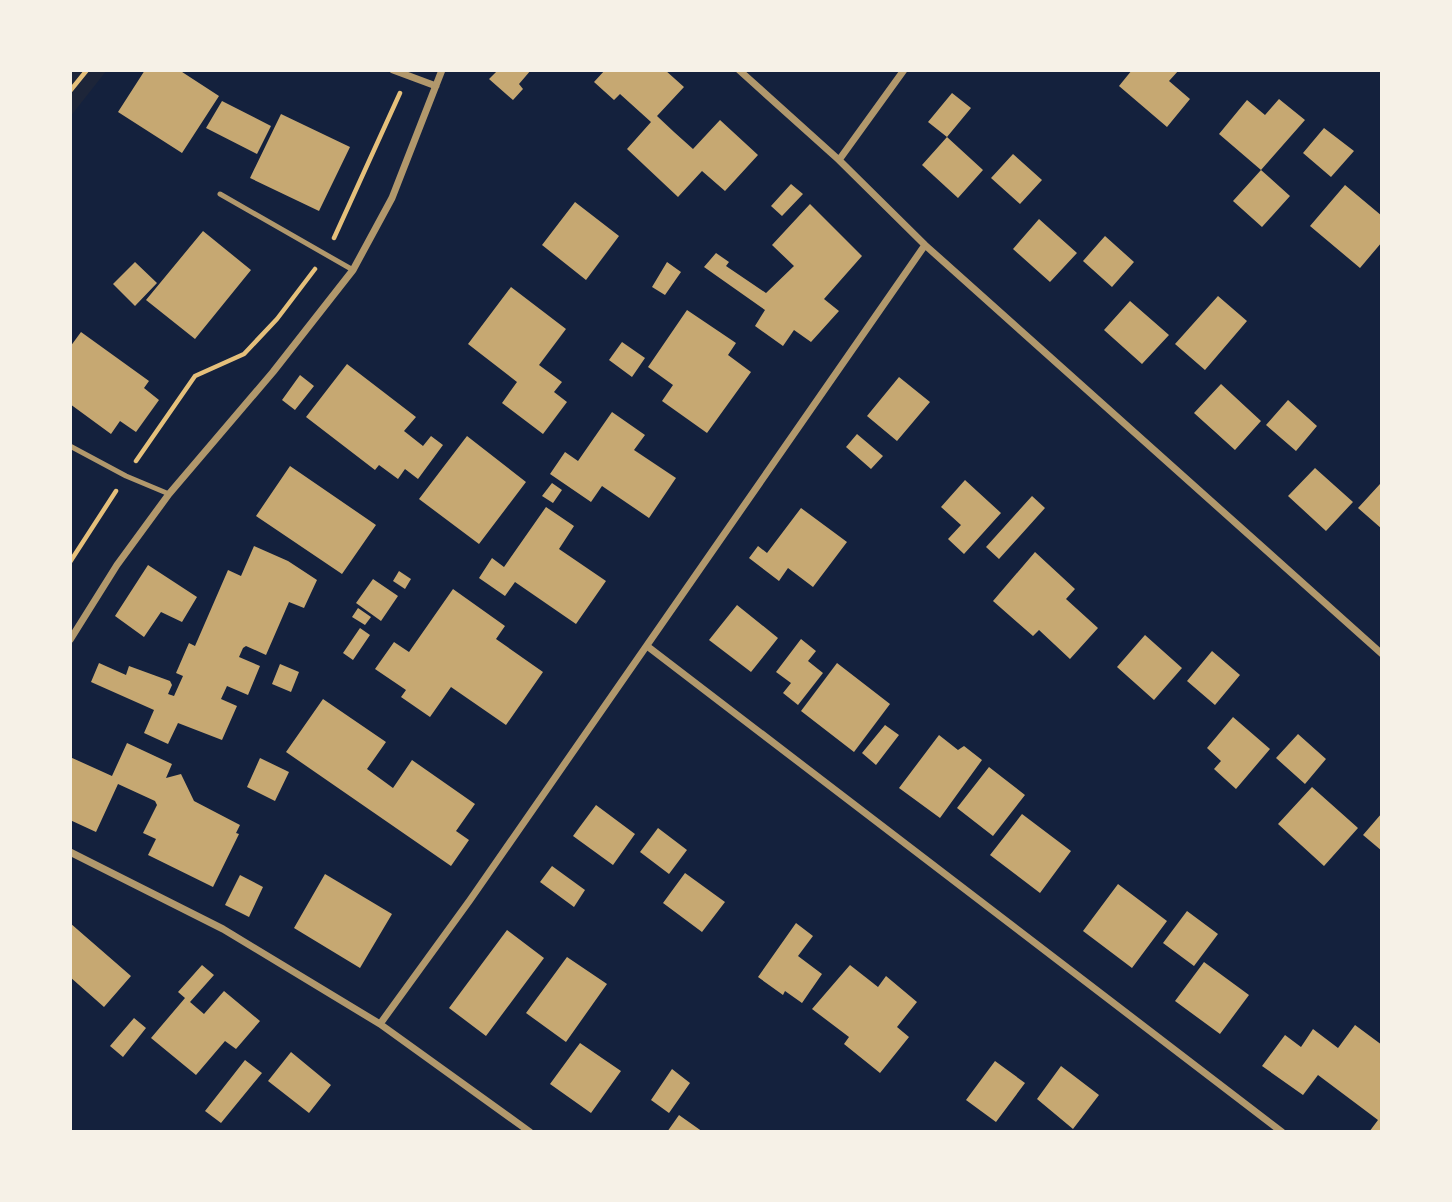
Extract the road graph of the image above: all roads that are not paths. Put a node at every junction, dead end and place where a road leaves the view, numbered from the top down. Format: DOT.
graph roads {
  1 [pos="393,70"];
  2 [pos="442,70"];
  3 [pos="739,70"];
  4 [pos="904,70"];
  5 [pos="436,86"];
  6 [pos="839,160"];
  7 [pos="220,194"];
  8 [pos="925,245"];
  9 [pos="353,270"];
  10 [pos="70,446"];
  11 [pos="169,494"];
  12 [pos="70,640"];
  13 [pos="647,646"];
  14 [pos="1382,654"];
  15 [pos="70,852"];
  16 [pos="380,1024"];
  17 [pos="530,1132"];
  18 [pos="1282,1132"];
  1 -- 5 [label="street"];
  2 -- 5 [label="street"];
  3 -- 6 [label="street"];
  4 -- 6 [label="street"];
  5 -- 9 [label="street"];
  6 -- 8 [label="street"];
  7 -- 9 [label="lane"];
  8 -- 13 [label="street"];
  8 -- 14 [label="street"];
  9 -- 11 [label="street"];
  10 -- 11 [label="lane"];
  11 -- 12 [label="street"];
  13 -- 16 [label="street"];
  13 -- 18 [label="street"];
  15 -- 16 [label="street"];
  16 -- 17 [label="street"];
}
